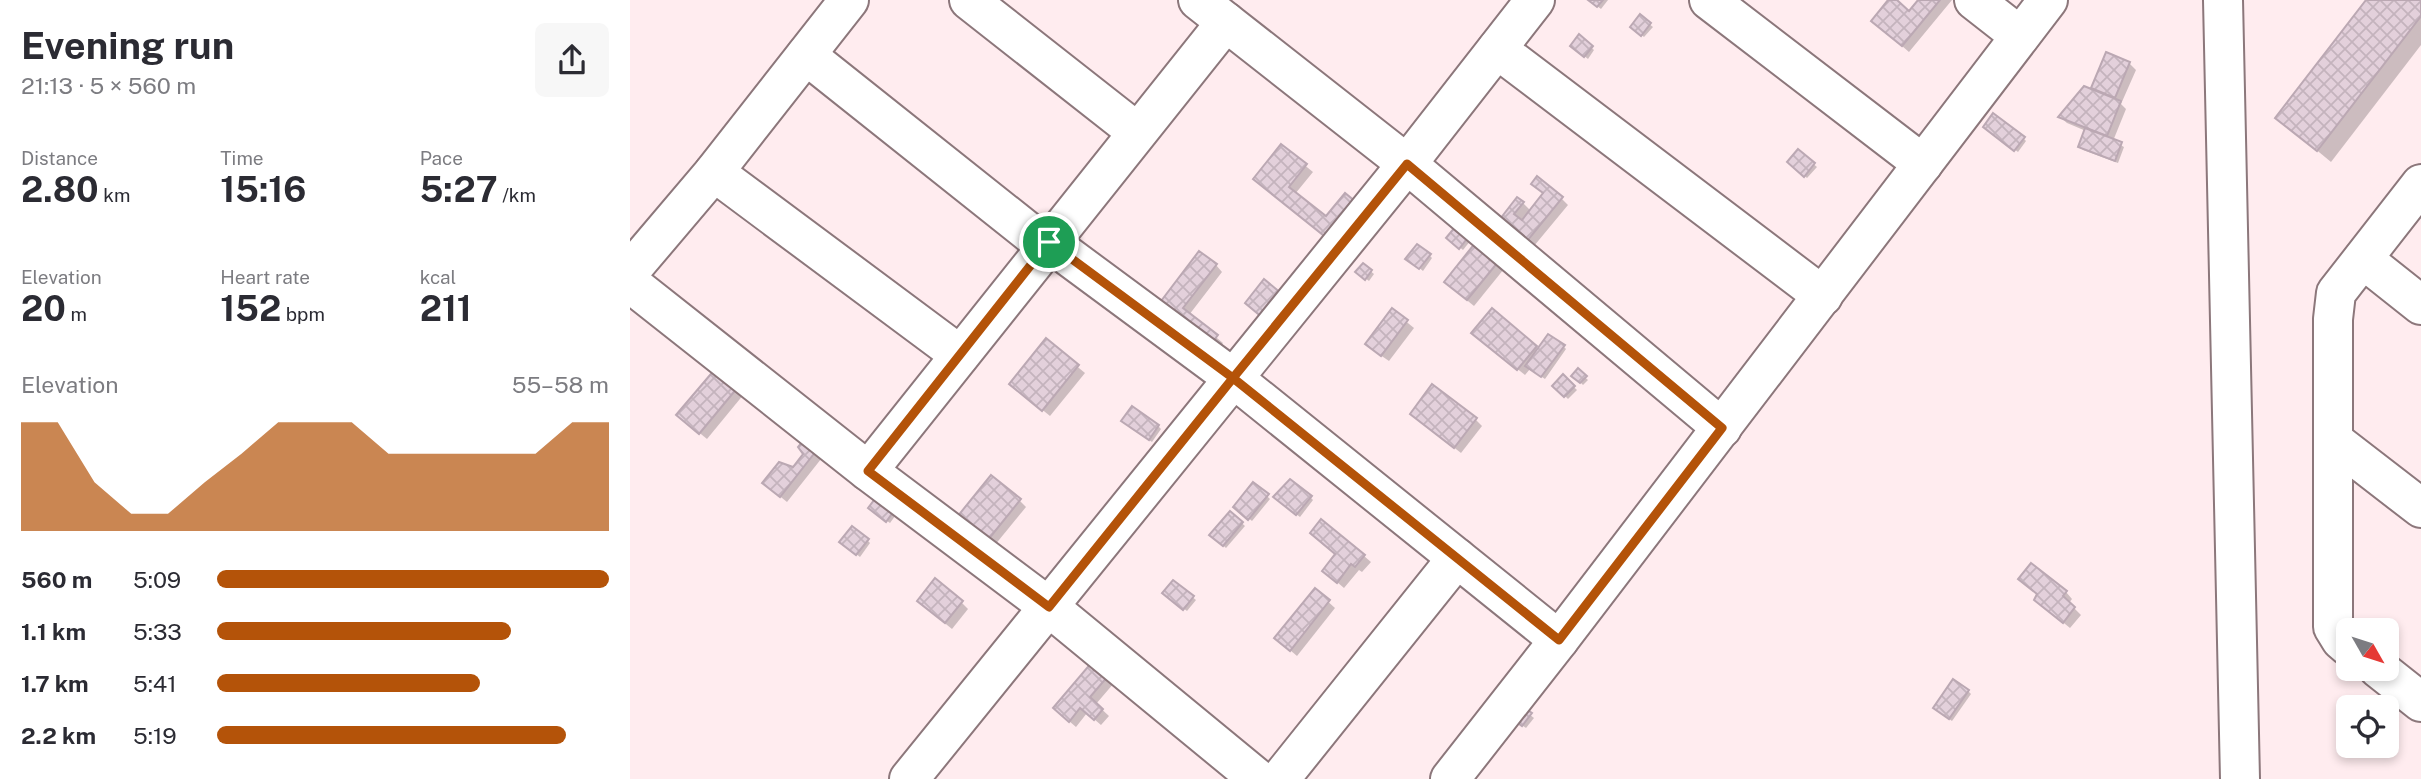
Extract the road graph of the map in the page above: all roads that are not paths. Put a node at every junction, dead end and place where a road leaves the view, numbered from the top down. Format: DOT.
graph roads {
  1 [pos="849,0"];
  2 [pos="969,0"];
  3 [pos="1535,0"];
  4 [pos="1709,0"];
  5 [pos="1974,0"];
  6 [pos="2048,0"];
  7 [pos="2222,0"];
  8 [pos="1212,11"];
  9 [pos="2020,36"];
  10 [pos="1497,50"];
  11 [pos="806,55"];
  12 [pos="1137,132"];
  13 [pos="1407,164"];
  14 [pos="1923,164"];
  15 [pos="714,172"];
  16 [pos="2421,184"];
  17 [pos="1048,244"];
  18 [pos="2363,259"];
  19 [pos="630,271"];
  20 [pos="630,283"];
  21 [pos="1822,296"];
  22 [pos="2421,306"];
  23 [pos="960,355"];
  24 [pos="1233,378"];
  25 [pos="1722,428"];
  26 [pos="2333,440"];
  27 [pos="868,471"];
  28 [pos="2421,508"];
  29 [pos="1457,558"];
  30 [pos="1049,607"];
  31 [pos="2336,632"];
  32 [pos="1559,640"];
  33 [pos="2394,681"];
  34 [pos="2421,702"];
  35 [pos="909,779"];
  36 [pos="1258,779"];
  37 [pos="1280,779"];
  38 [pos="1450,779"];
  39 [pos="2240,779"];
  1 -- 11 [label="street"];
  2 -- 12 [label="street"];
  3 -- 10 [label="street"];
  4 -- 14 [label="street"];
  5 -- 9 [label="street"];
  6 -- 9 [label="street"];
  7 -- 39 [label="street"];
  8 -- 12 [label="street"];
  8 -- 13 [label="street"];
  9 -- 14 [label="street"];
  10 -- 13 [label="street"];
  10 -- 21 [label="street"];
  11 -- 15 [label="street"];
  11 -- 17 [label="street"];
  12 -- 17 [label="street"];
  13 -- 24 [label="street"];
  13 -- 25 [label="street"];
  14 -- 21 [label="street"];
  15 -- 19 [label="street"];
  15 -- 23 [label="street"];
  16 -- 18 [label="street"];
  17 -- 23 [label="street"];
  17 -- 24 [label="street"];
  18 -- 22 [label="street"];
  18 -- 26 [label="street"];
  20 -- 27 [label="street"];
  21 -- 25 [label="street"];
  23 -- 27 [label="street"];
  24 -- 29 [label="street"];
  24 -- 30 [label="street"];
  25 -- 32 [label="street"];
  26 -- 28 [label="street"];
  26 -- 31 [label="street"];
  27 -- 30 [label="street"];
  29 -- 32 [label="street"];
  29 -- 37 [label="street"];
  30 -- 35 [label="street"];
  30 -- 36 [label="street"];
  32 -- 38 [label="street"];
  33 -- 34 [label="street"];
}
